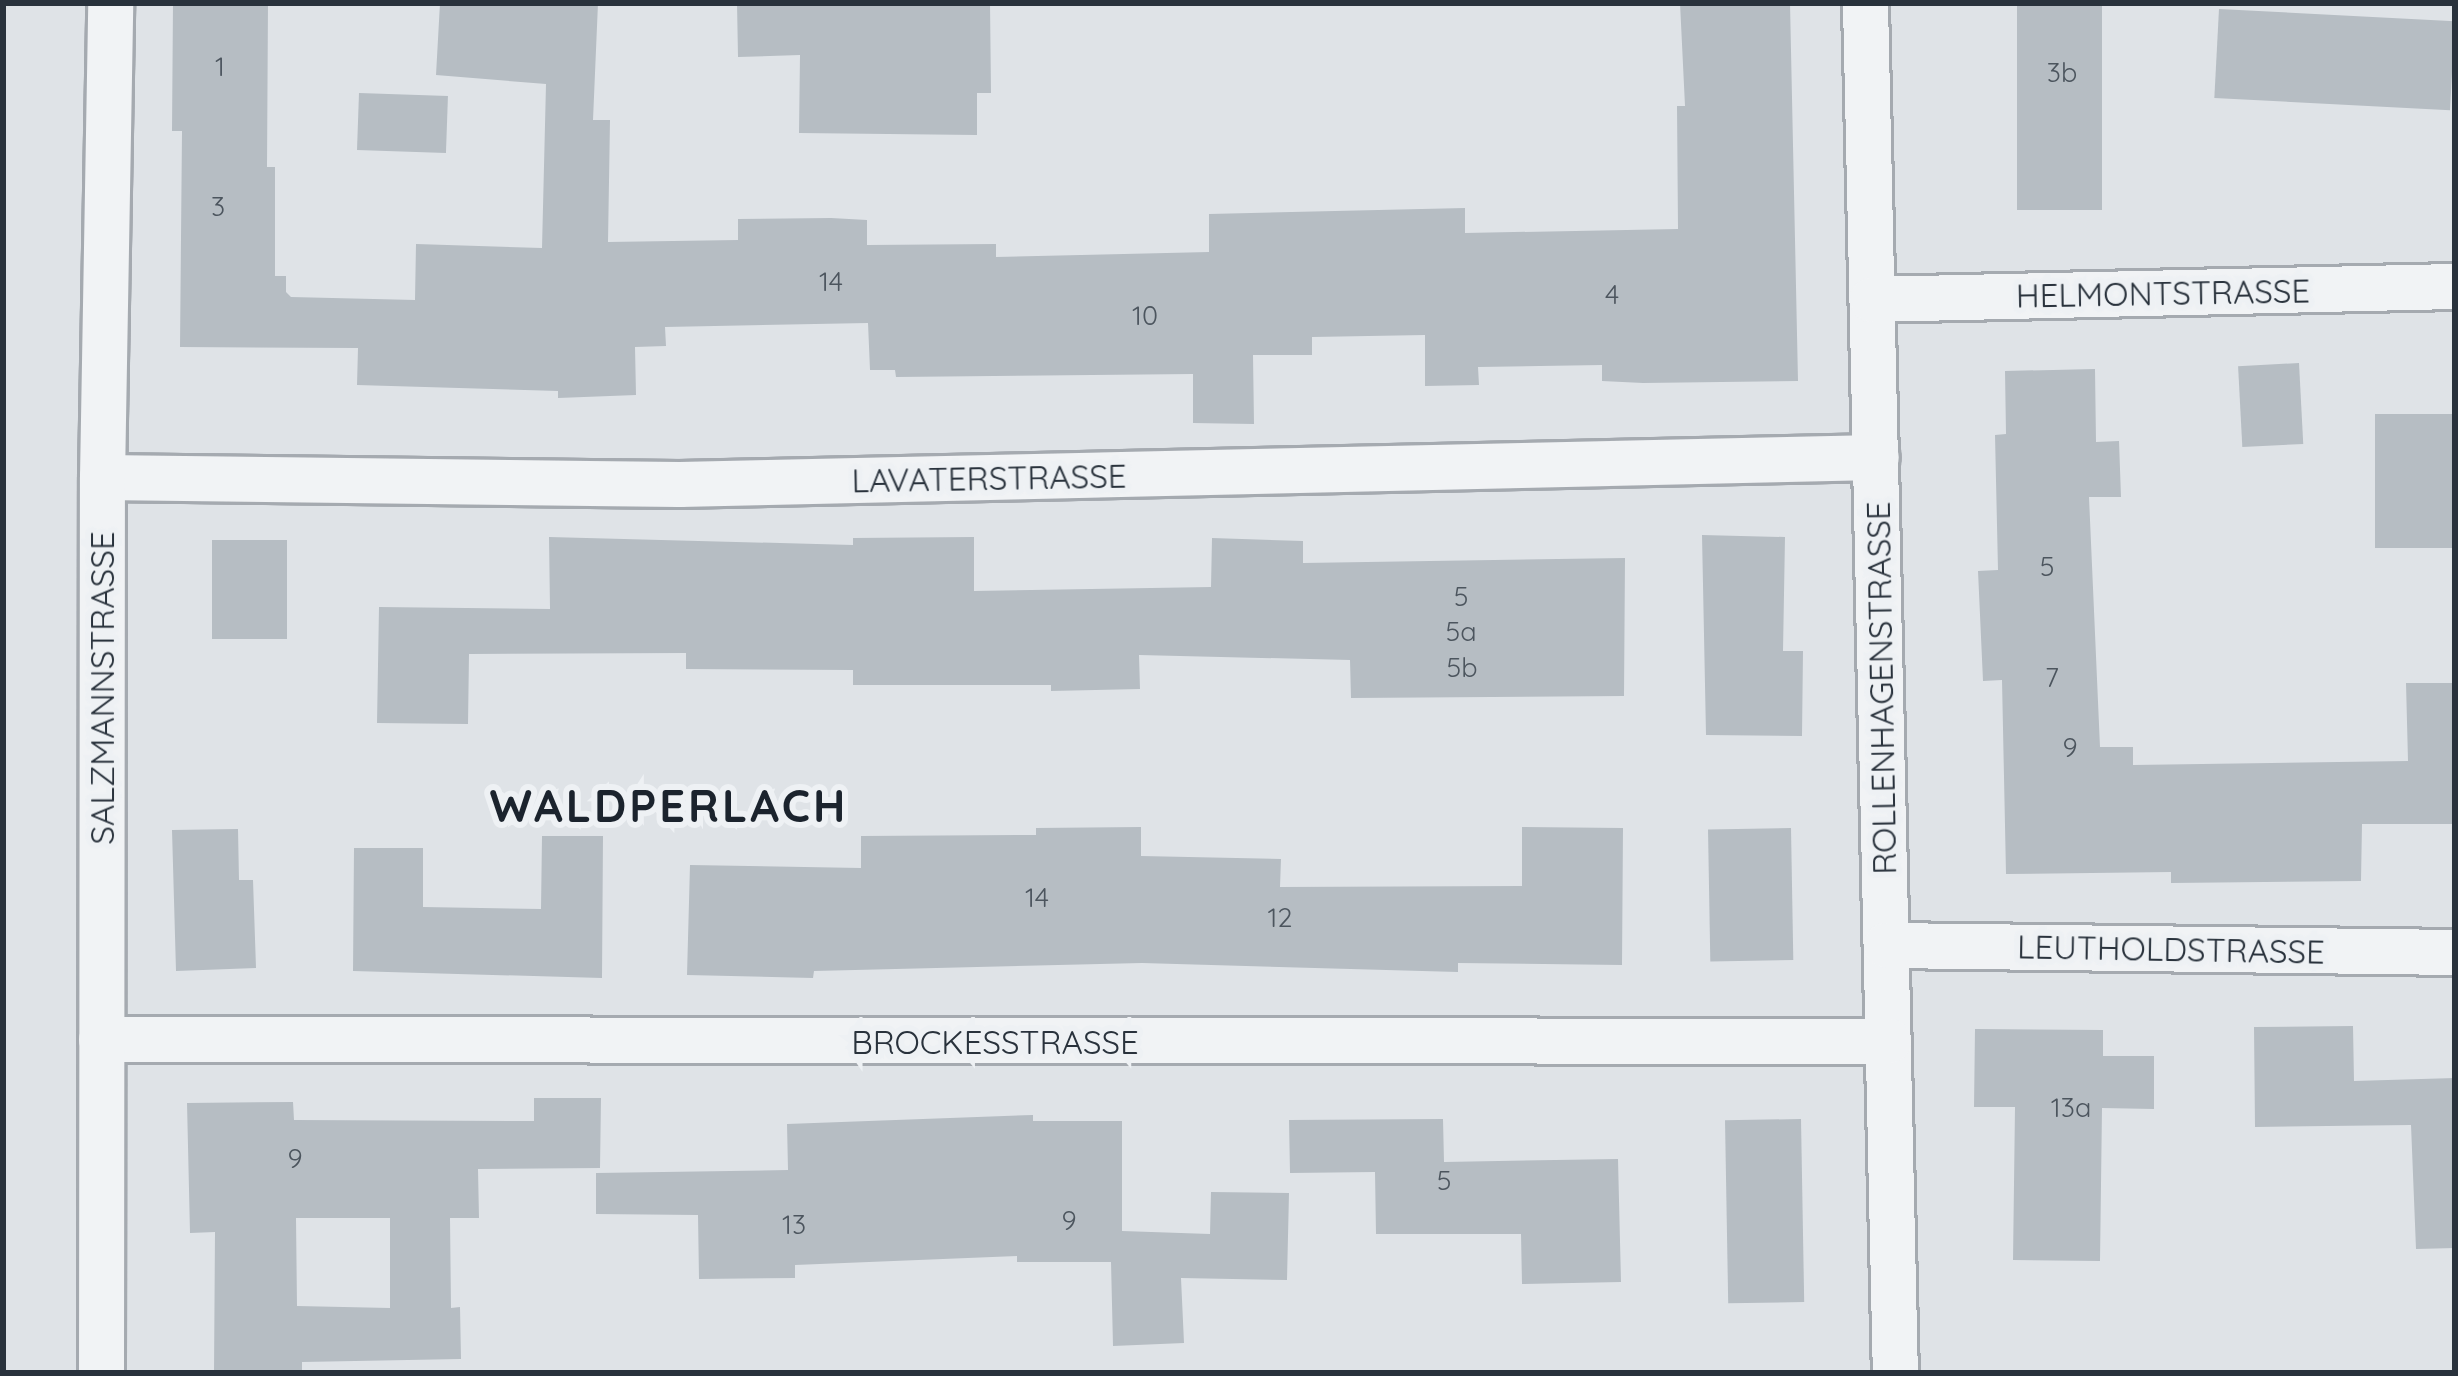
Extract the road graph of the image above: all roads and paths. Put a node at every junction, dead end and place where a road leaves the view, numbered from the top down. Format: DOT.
graph roads {
  1 [pos="110,3"];
  2 [pos="1865,3"];
  3 [pos="2455,286"];
  4 [pos="1872,299"];
  5 [pos="1876,457"];
  6 [pos="102,477"];
  7 [pos="1886,945"];
  8 [pos="2455,952"];
  9 [pos="101,1039"];
  10 [pos="1888,1041"];
  11 [pos="101,1373"];
  12 [pos="1895,1373"];
  1 -- 6 [label="street, SALZMANNSTRASSE"];
  2 -- 4 [label="street, ROLLENHAGENSTRASSE"];
  3 -- 4 [label="street, HELMONTSTRASSE"];
  4 -- 5 [label="street, ROLLENHAGENSTRASSE"];
  5 -- 6 [label="street, LAVATERSTRASSE"];
  5 -- 7 [label="street, ROLLENHAGENSTRASSE"];
  6 -- 9 [label="street, SALZMANNSTRASSE"];
  7 -- 8 [label="street, LEUTHOLDSTRASSE"];
  7 -- 10 [label="street, ROLLENHAGENSTRASSE"];
  9 -- 10 [label="street, BROCKESSTRASSE"];
  9 -- 11 [label="street, SALZMANNSTRASSE"];
  10 -- 12 [label="street, ROLLENHAGENSTRASSE"];
}
